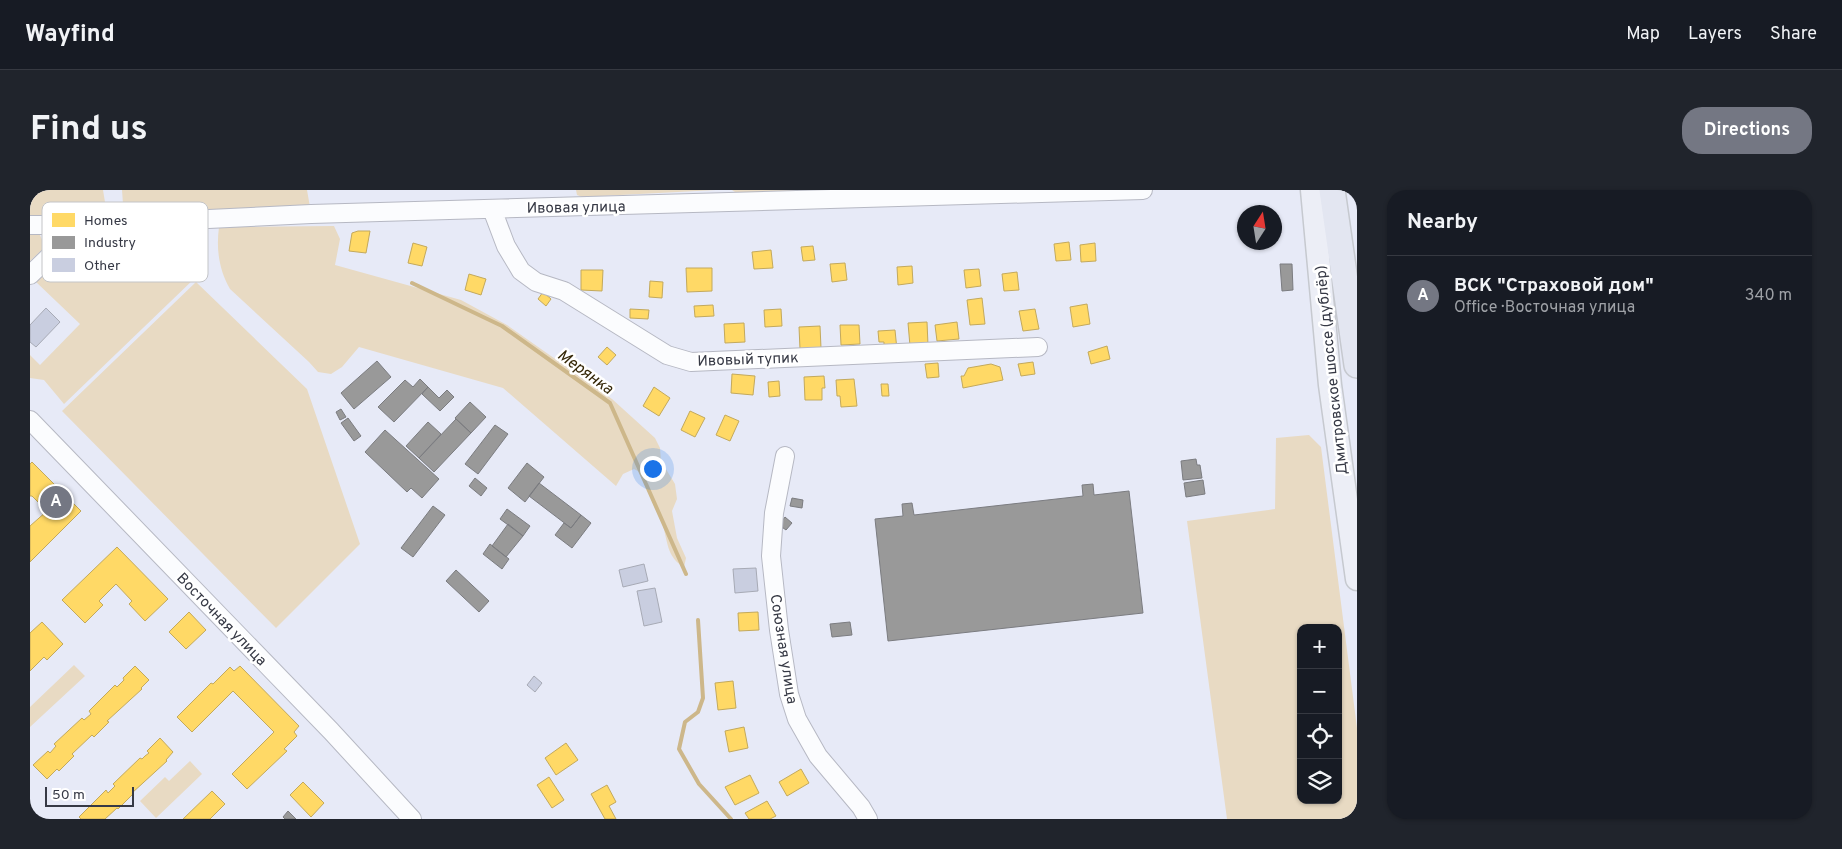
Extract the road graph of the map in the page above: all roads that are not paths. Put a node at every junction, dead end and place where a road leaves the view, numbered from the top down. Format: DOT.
graph roads {
  1 [pos="1143,190"];
  2 [pos="1312,190"];
  3 [pos="1332,190"];
  4 [pos="1003,192"];
  5 [pos="492,208"];
  6 [pos="208,218"];
  7 [pos="42,263"];
  8 [pos="30,275"];
  9 [pos="1038,347"];
  10 [pos="1357,365"];
  11 [pos="30,420"];
  12 [pos="785,456"];
  13 [pos="1357,579"];
  14 [pos="412,819"];
  15 [pos="868,819"];
  1 -- 4 [label="street, Ивовая улица"];
  2 -- 13 [label="main road, Дмитровское шоссе (дублёр)"];
  3 -- 10 [label="highway"];
  4 -- 5 [label="street, Ивовая улица"];
  5 -- 6 [label="street, Ивовая улица"];
  5 -- 9 [label="street, Ивовый тупик"];
  7 -- 8 [label="street"];
  11 -- 14 [label="street, Восточная улица"];
  12 -- 15 [label="street, Союзная улица"];
}
